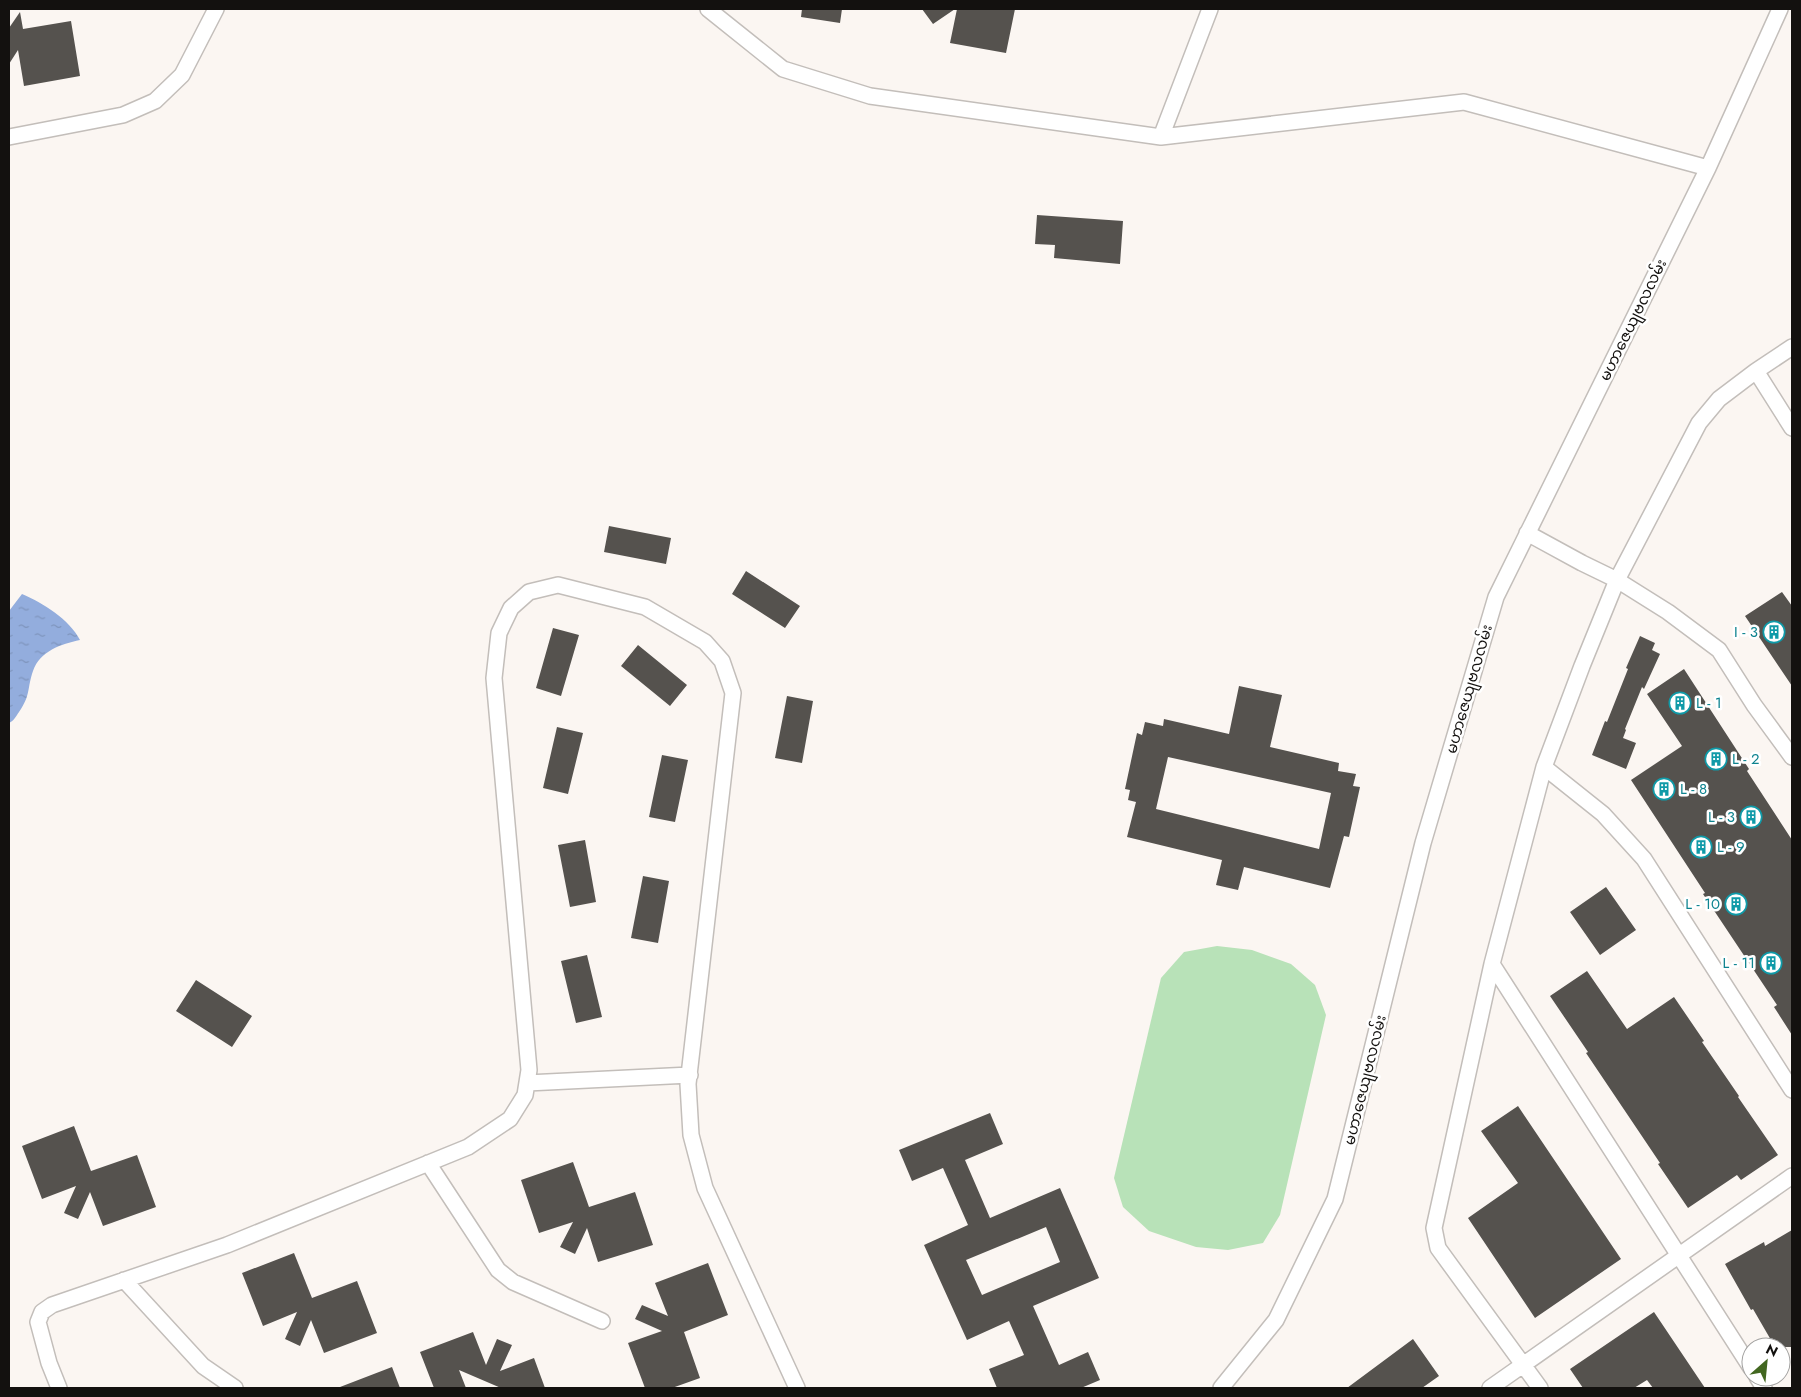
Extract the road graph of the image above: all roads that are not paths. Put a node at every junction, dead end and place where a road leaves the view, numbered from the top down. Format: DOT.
graph roads {
  1 [pos="216,9"];
  2 [pos="708,9"];
  3 [pos="1210,9"];
  4 [pos="1780,9"];
  5 [pos="9,137"];
  6 [pos="1161,137"];
  7 [pos="1708,168"];
  8 [pos="1792,347"];
  9 [pos="1756,371"];
  10 [pos="1792,428"];
  11 [pos="1528,533"];
  12 [pos="1617,580"];
  13 [pos="1792,757"];
  14 [pos="1544,767"];
  15 [pos="1492,964"];
  16 [pos="690,1075"];
  17 [pos="527,1083"];
  18 [pos="1792,1090"];
  19 [pos="428,1163"];
  20 [pos="1792,1176"];
  21 [pos="1678,1255"];
  22 [pos="124,1280"];
  23 [pos="602,1321"];
  24 [pos="1741,1353"];
  25 [pos="1523,1365"];
  26 [pos="59,1388"];
  27 [pos="236,1388"];
  28 [pos="797,1388"];
  29 [pos="1221,1388"];
  30 [pos="1490,1388"];
  31 [pos="1540,1388"];
  1 -- 5 [label="street"];
  2 -- 6 [label="street"];
  3 -- 6 [label="street"];
  4 -- 7 [label="street, မဟာဇေယျဗလလမ်း"];
  6 -- 7 [label="street"];
  7 -- 11 [label="street, မဟာဇေယျဗလလမ်း"];
  8 -- 9 [label="street"];
  9 -- 10 [label="street"];
  9 -- 12 [label="street"];
  11 -- 12 [label="street"];
  11 -- 29 [label="street, မဟာဇေယျဗလလမ်း"];
  12 -- 13 [label="street"];
  12 -- 14 [label="street"];
  14 -- 15 [label="street"];
  14 -- 18 [label="street"];
  15 -- 21 [label="street"];
  15 -- 25 [label="street"];
  16 -- 17 [label="street"];
  16 -- 17 [label="street"];
  16 -- 28 [label="street"];
  17 -- 19 [label="street"];
  19 -- 22 [label="street"];
  19 -- 23 [label="street"];
  20 -- 21 [label="street"];
  21 -- 24 [label="street"];
  21 -- 25 [label="street"];
  22 -- 26 [label="street"];
  22 -- 27 [label="street"];
  25 -- 30 [label="street"];
  25 -- 31 [label="street"];
}
